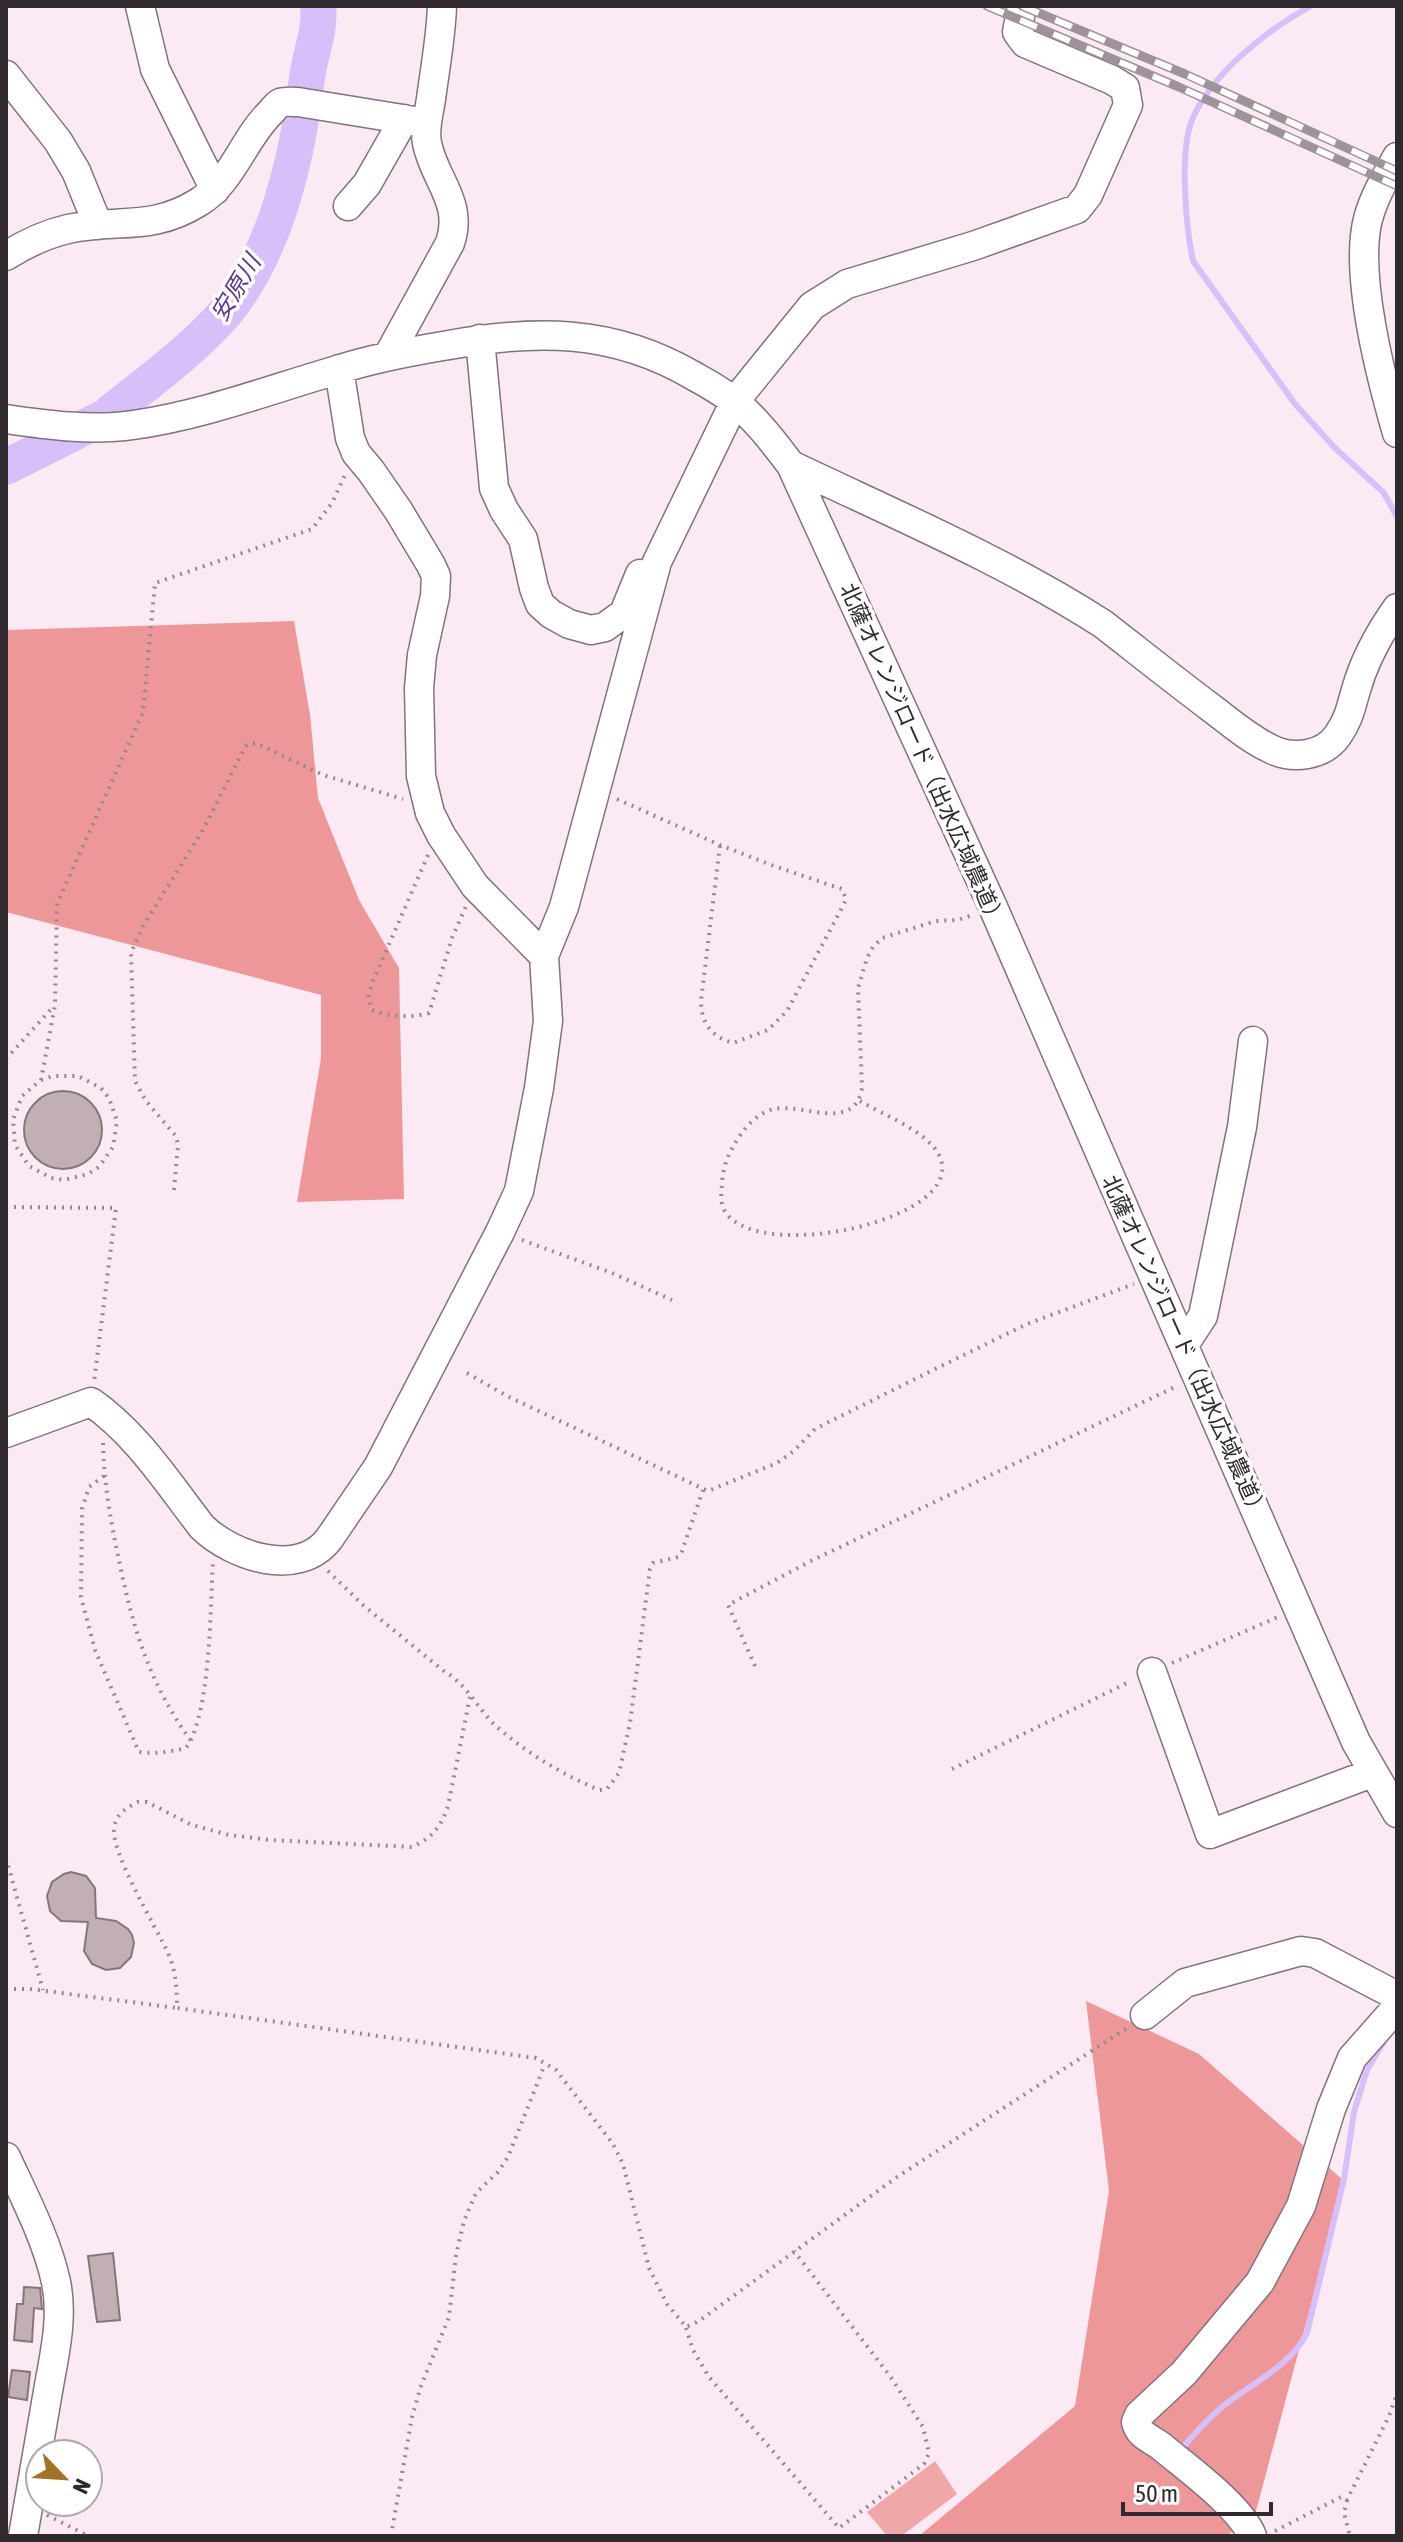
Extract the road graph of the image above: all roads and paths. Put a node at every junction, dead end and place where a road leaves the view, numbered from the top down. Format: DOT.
graph roads {
  1 [pos="140,6"];
  2 [pos="442,6"];
  3 [pos="1022,6"];
  4 [pos="6,75"];
  5 [pos="416,121"];
  6 [pos="1397,157"];
  7 [pos="215,190"];
  8 [pos="348,206"];
  9 [pos="98,225"];
  10 [pos="6,256"];
  11 [pos="480,339"];
  12 [pos="388,356"];
  13 [pos="339,369"];
  14 [pos="735,401"];
  15 [pos="6,419"];
  16 [pos="1397,433"];
  17 [pos="356,453"];
  18 [pos="791,465"];
  19 [pos="657,562"];
  20 [pos="1397,608"];
  21 [pos="596,790"];
  22 [pos="434,822"];
  23 [pos="720,845"];
  24 [pos="475,886"];
  25 [pos="993,907"];
  26 [pos="544,956"];
  27 [pos="55,1005"];
  28 [pos="1253,1041"];
  29 [pos="6,1059"];
  30 [pos="41,1080"];
  31 [pos="860,1101"];
  32 [pos="174,1190"];
  33 [pos="6,1207"];
  34 [pos="500,1232"];
  35 [pos="1155,1276"];
  36 [pos="672,1300"];
  37 [pos="1184,1345"];
  38 [pos="467,1373"];
  39 [pos="1198,1376"];
  40 [pos="99,1407"];
  41 [pos="6,1433"];
  42 [pos="104,1476"];
  43 [pos="703,1490"];
  44 [pos="215,1539"];
  45 [pos="311,1555"];
  46 [pos="1299,1608"];
  47 [pos="755,1666"];
  48 [pos="1152,1672"];
  49 [pos="470,1697"];
  50 [pos="191,1741"];
  51 [pos="952,1769"];
  52 [pos="1372,1773"];
  53 [pos="1397,1813"];
  54 [pos="6,1858"];
  55 [pos="6,1989"];
  56 [pos="43,1990"];
  57 [pos="1397,1996"];
  58 [pos="1397,2007"];
  59 [pos="177,2008"];
  60 [pos="1145,2015"];
  61 [pos="545,2064"];
  62 [pos="6,2157"];
  63 [pos="794,2251"];
  64 [pos="686,2327"];
  65 [pos="1397,2394"];
  66 [pos="40,2438"];
  67 [pos="1347,2500"];
  68 [pos="54,2518"];
  69 [pos="88,2536"];
  70 [pos="391,2536"];
  71 [pos="1252,2536"];
  72 [pos="1266,2536"];
  73 [pos="1350,2536"];
  1 -- 7 [label="street"];
  2 -- 5 [label="street"];
  3 -- 14 [label="street"];
  4 -- 9 [label="street"];
  5 -- 7 [label="street"];
  5 -- 8 [label="street"];
  5 -- 12 [label="street"];
  6 -- 16 [label="street"];
  7 -- 9 [label="street"];
  9 -- 10 [label="street"];
  11 -- 12 [label="street, 北薩オレンジロード（出水広域農道）"];
  11 -- 14 [label="street, 北薩オレンジロード（出水広域農道）"];
  11 -- 19 [label="street"];
  12 -- 13 [label="street, 北薩オレンジロード（出水広域農道）"];
  13 -- 15 [label="street, 北薩オレンジロード（出水広域農道）"];
  13 -- 17 [label="street"];
  14 -- 18 [label="street, 北薩オレンジロード（出水広域農道）"];
  14 -- 19 [label="street"];
  17 -- 22 [label="street"];
  17 -- 27 [label="path"];
  18 -- 20 [label="street"];
  18 -- 25 [label="street, 北薩オレンジロード（出水広域農道）"];
  19 -- 21 [label="street"];
  21 -- 23 [label="path"];
  21 -- 26 [label="street"];
  22 -- 24 [label="street"];
  22 -- 24 [label="path"];
  22 -- 32 [label="path"];
  23 -- 23 [label="path"];
  24 -- 26 [label="street"];
  25 -- 31 [label="path"];
  25 -- 35 [label="street, 北薩オレンジロード（出水広域農道）"];
  26 -- 34 [label="street"];
  27 -- 29 [label="path"];
  27 -- 30 [label="path"];
  28 -- 37 [label="street"];
  30 -- 30 [label="path"];
  31 -- 31 [label="path"];
  33 -- 40 [label="path"];
  34 -- 36 [label="path"];
  34 -- 45 [label="street"];
  35 -- 37 [label="street, 北薩オレンジロード（出水広域農道）"];
  35 -- 43 [label="path"];
  37 -- 39 [label="street, 北薩オレンジロード（出水広域農道）"];
  38 -- 43 [label="path"];
  39 -- 46 [label="street, 北薩オレンジロード（出水広域農道）"];
  39 -- 47 [label="path"];
  40 -- 41 [label="street"];
  40 -- 42 [label="path"];
  40 -- 44 [label="street"];
  42 -- 50 [label="path"];
  42 -- 50 [label="path"];
  43 -- 49 [label="path"];
  44 -- 45 [label="street"];
  44 -- 50 [label="path"];
  45 -- 49 [label="path"];
  46 -- 48 [label="path"];
  46 -- 52 [label="street, 北薩オレンジロード（出水広域農道）"];
  48 -- 51 [label="path"];
  48 -- 52 [label="street"];
  49 -- 59 [label="path"];
  52 -- 53 [label="street, 北薩オレンジロード（出水広域農道）"];
  54 -- 56 [label="path"];
  55 -- 56 [label="path"];
  56 -- 59 [label="path"];
  57 -- 60 [label="street"];
  58 -- 71 [label="street"];
  59 -- 61 [label="path"];
  60 -- 63 [label="path"];
  61 -- 64 [label="path"];
  61 -- 70 [label="path"];
  62 -- 66 [label="street"];
  63 -- 64 [label="path"];
  63 -- 64 [label="path"];
  65 -- 67 [label="path"];
  67 -- 72 [label="path"];
  67 -- 73 [label="path"];
  68 -- 69 [label="path"];
}
